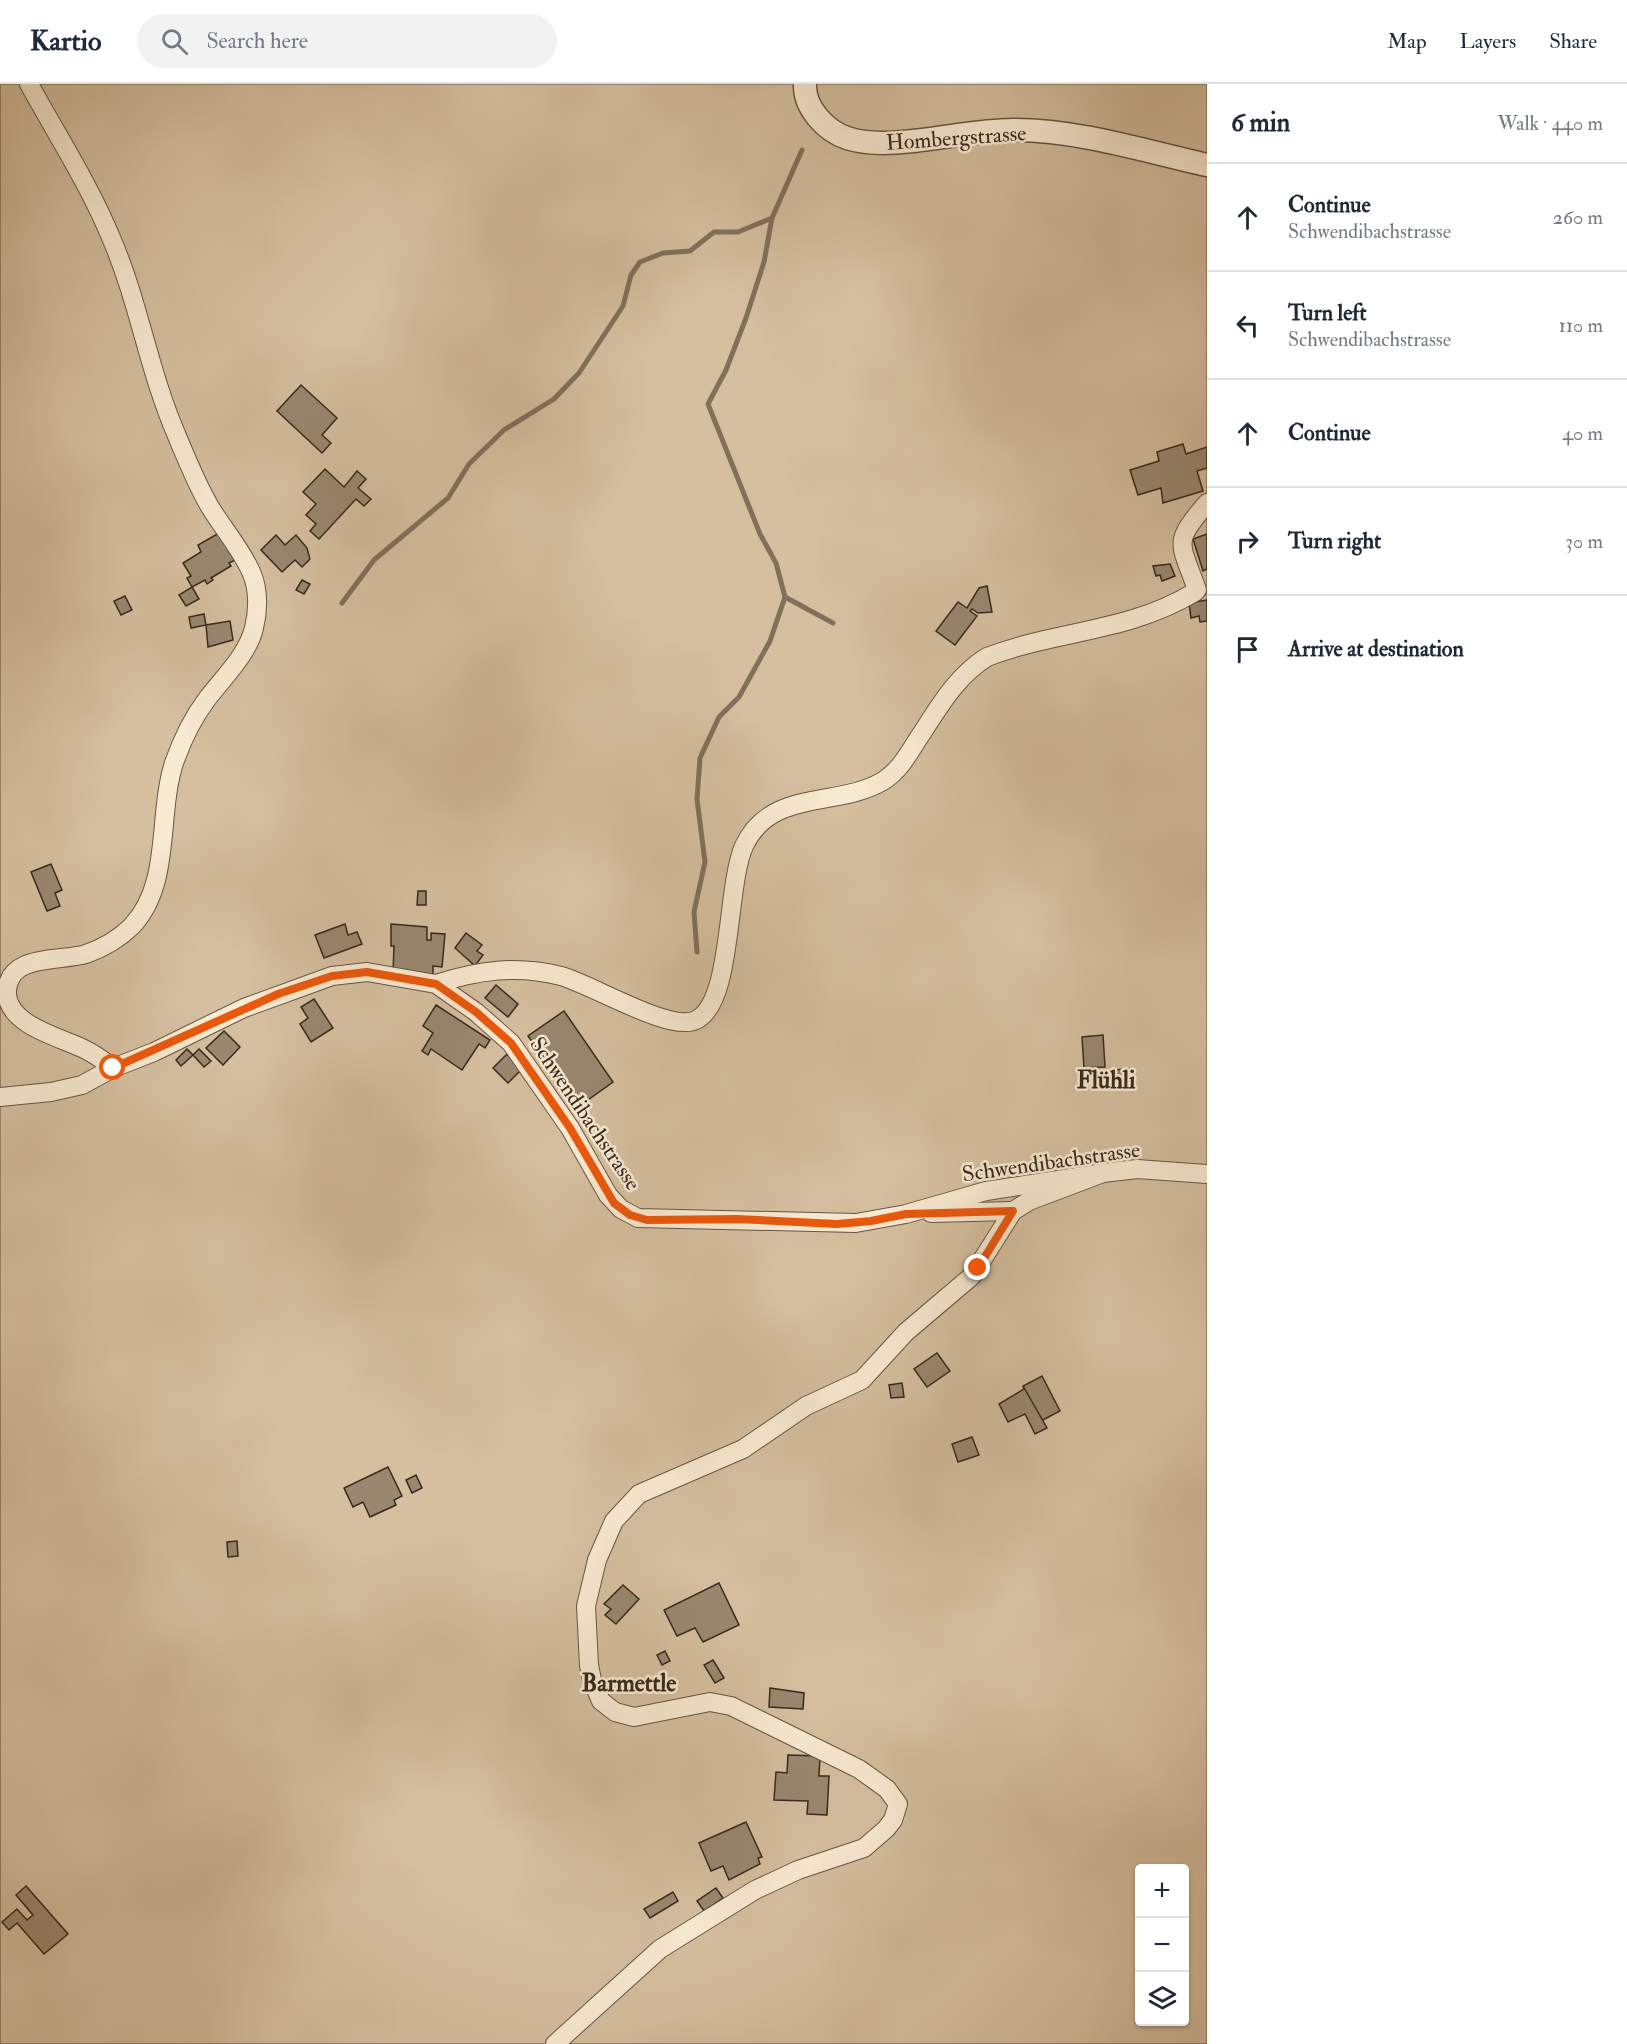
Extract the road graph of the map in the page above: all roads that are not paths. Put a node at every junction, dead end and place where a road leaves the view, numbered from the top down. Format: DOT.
graph roads {
  1 [pos="29,84"];
  2 [pos="805,84"];
  3 [pos="1207,165"];
  4 [pos="1207,502"];
  5 [pos="436,984"];
  6 [pos="113,1068"];
  7 [pos="0,1097"];
  8 [pos="1103,1173"];
  9 [pos="1207,1174"];
  10 [pos="1013,1211"];
  11 [pos="906,1214"];
  12 [pos="555,2044"];
  1 -- 6 [label="street"];
  2 -- 3 [label="street, Hombergstrasse"];
  4 -- 5 [label="street"];
  5 -- 6 [label="street, Schwendibachstrasse"];
  5 -- 11 [label="street, Schwendibachstrasse"];
  6 -- 7 [label="street, Schwendibachstrasse"];
  8 -- 9 [label="street, Schwendibachstrasse"];
  8 -- 10 [label="street"];
  8 -- 11 [label="street, Schwendibachstrasse"];
  10 -- 11 [label="street"];
  10 -- 12 [label="street"];
}
